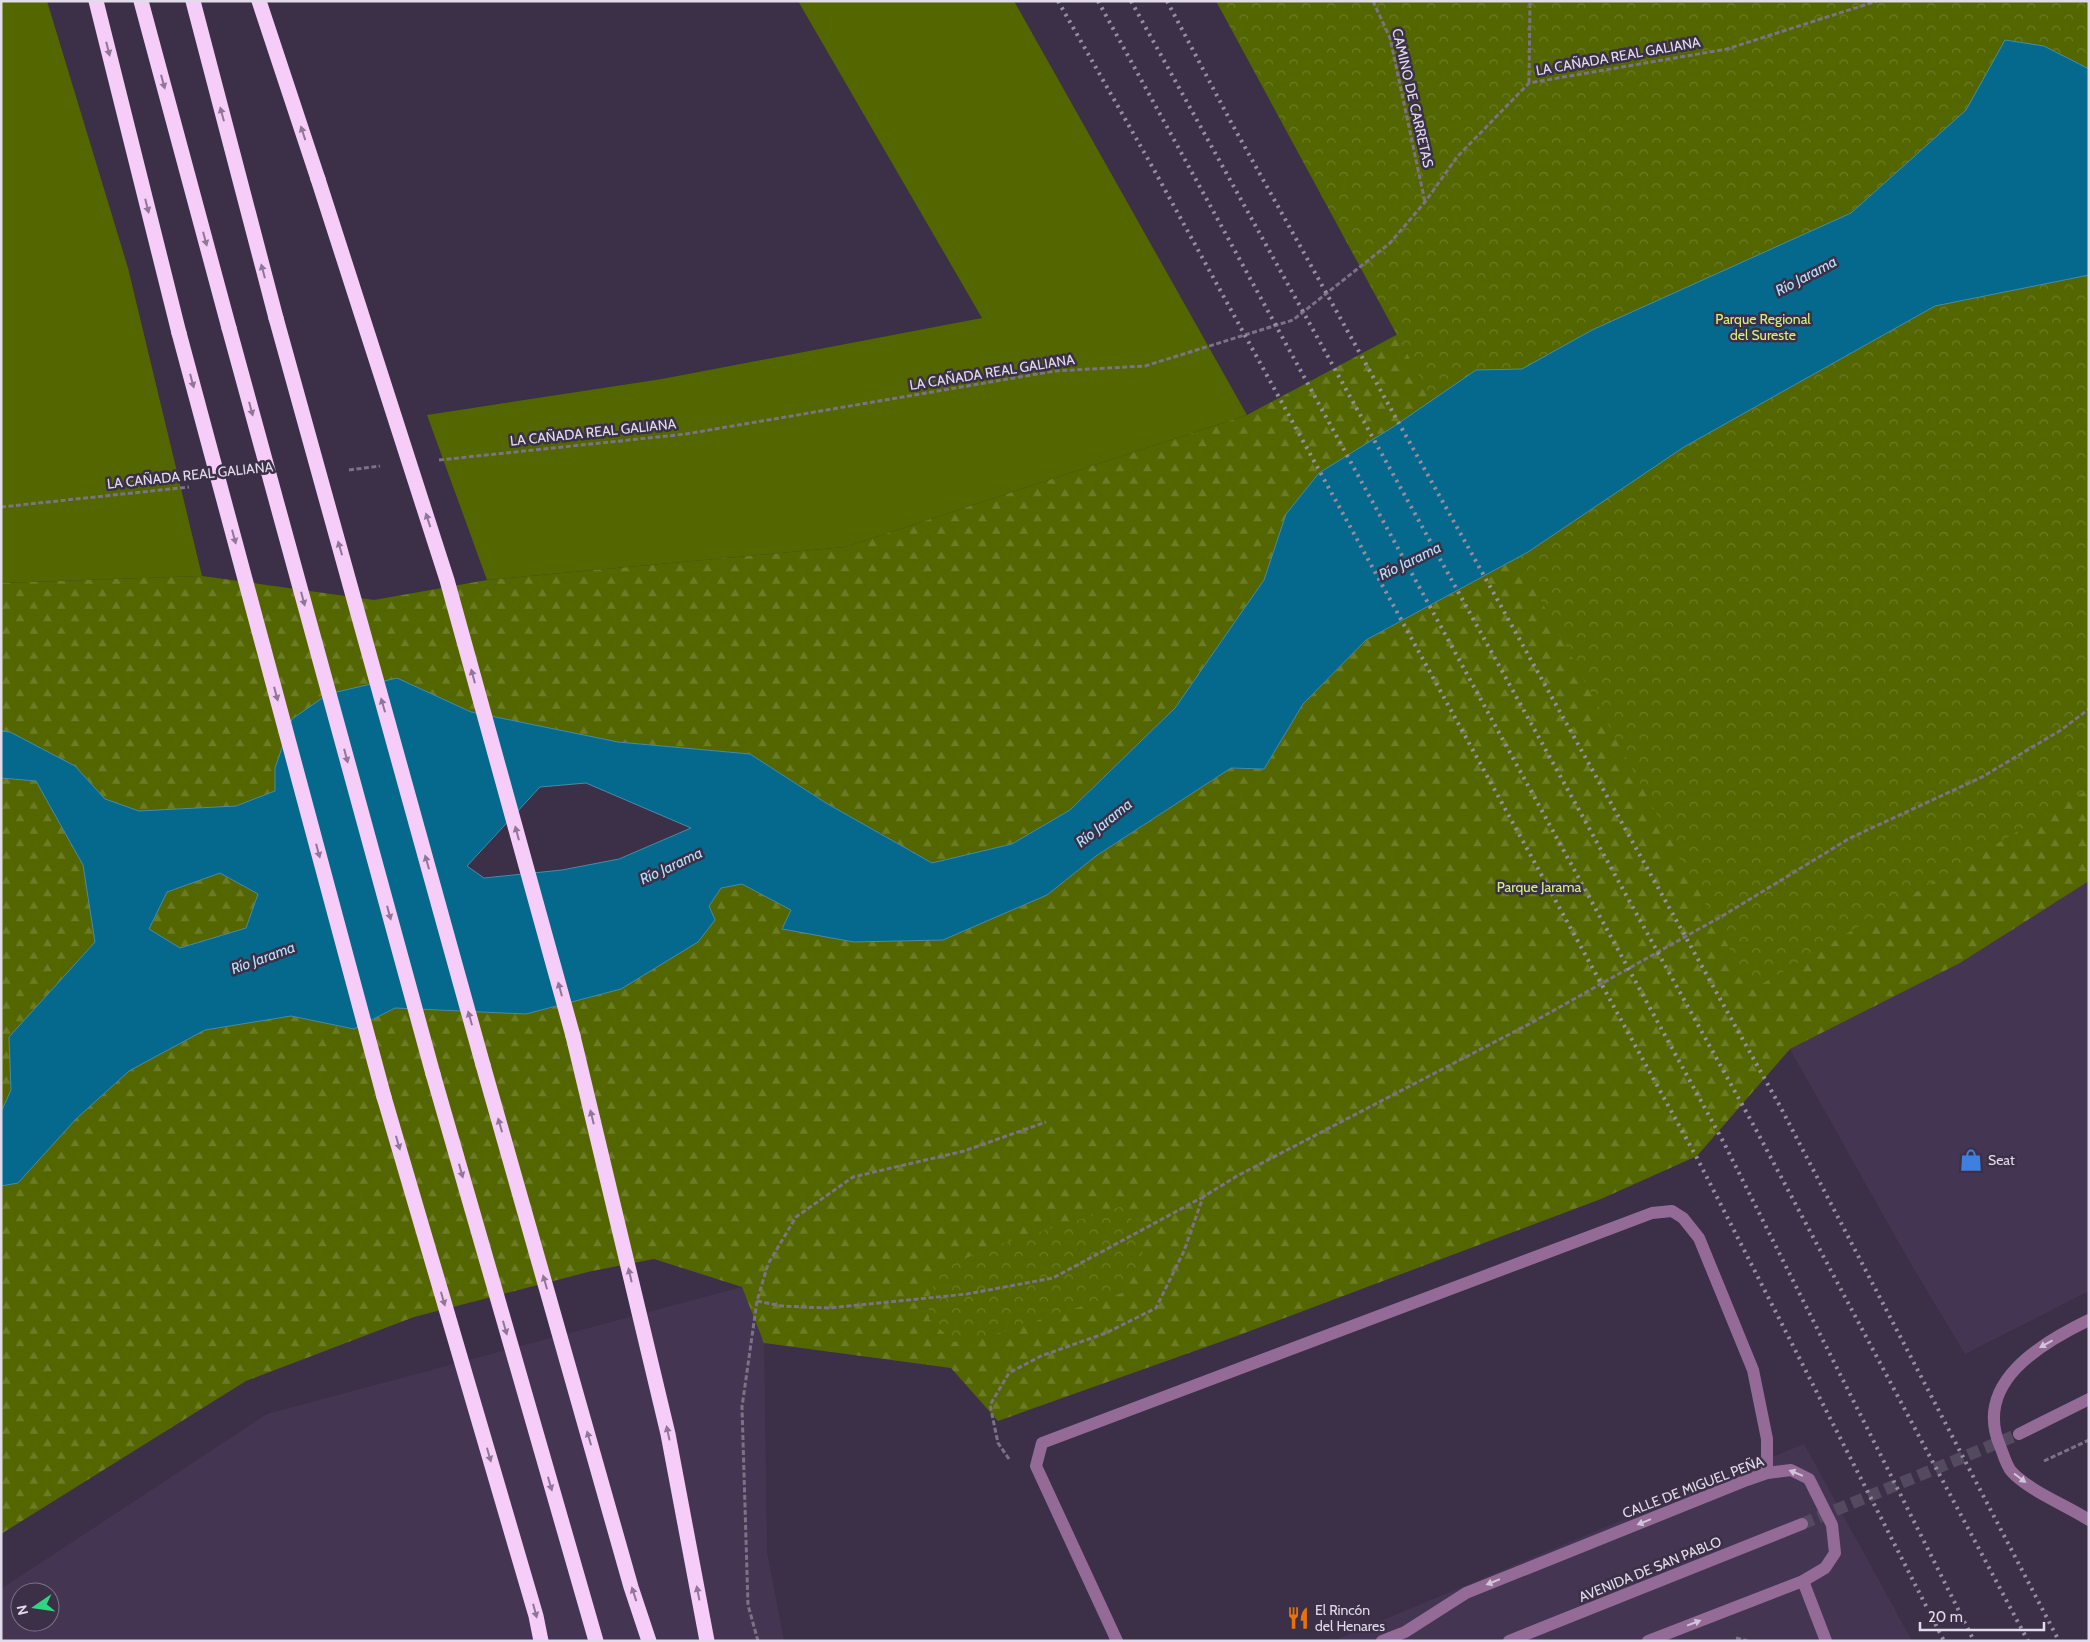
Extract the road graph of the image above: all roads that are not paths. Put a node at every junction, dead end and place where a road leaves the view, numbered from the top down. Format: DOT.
graph roads {
  1 [pos="96,1"];
  2 [pos="141,1"];
  3 [pos="193,1"];
  4 [pos="259,1"];
  5 [pos="2089,1320"];
  6 [pos="2089,1399"];
  7 [pos="2019,1434"];
  8 [pos="1767,1473"];
  9 [pos="2089,1520"];
  10 [pos="1802,1524"];
  11 [pos="1803,1581"];
  12 [pos="541,1641"];
  13 [pos="596,1641"];
  14 [pos="649,1641"];
  15 [pos="707,1641"];
  16 [pos="1118,1641"];
  17 [pos="1382,1641"];
  18 [pos="1509,1641"];
  19 [pos="1648,1641"];
  20 [pos="1826,1641"];
  1 -- 12 [label="highway, one-way, bridge"];
  2 -- 13 [label="highway, one-way, bridge"];
  14 -- 3 [label="highway, one-way, bridge"];
  15 -- 4 [label="highway, one-way, bridge"];
  5 -- 9 [label="street, one-way"];
  6 -- 7 [label="street"];
  11 -- 8 [label="street, CALLE DE MIGUEL PEÑA, one-way"];
  8 -- 16 [label="street"];
  8 -- 17 [label="street, CALLE DE MIGUEL PEÑA, one-way"];
  10 -- 18 [label="street, AVENIDA DE SAN PABLO"];
  19 -- 11 [label="street, CALLE DE MIGUEL PEÑA, one-way"];
  11 -- 20 [label="street"];
}
